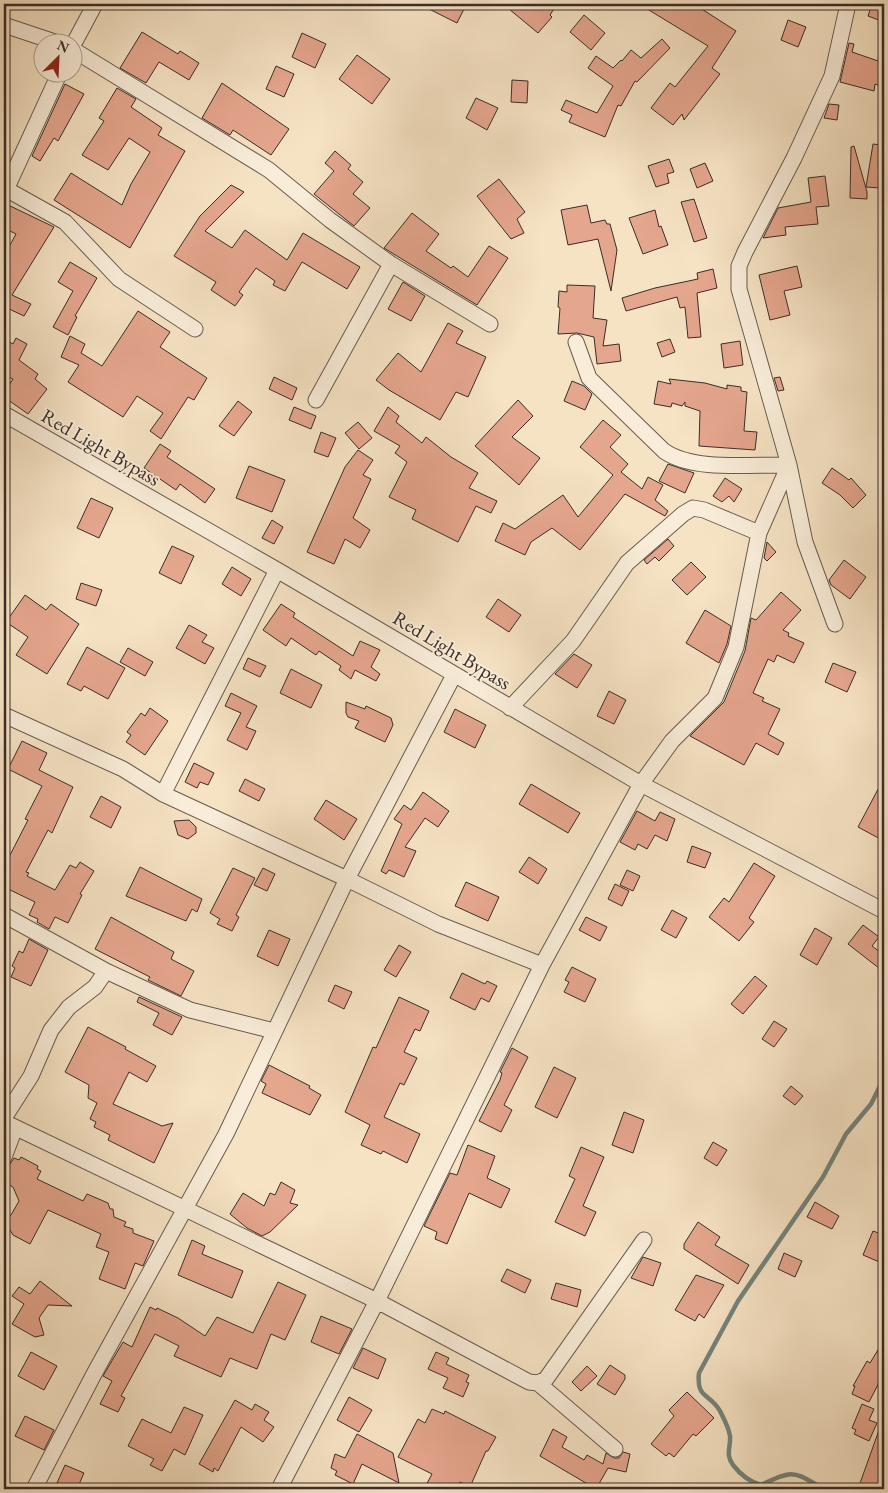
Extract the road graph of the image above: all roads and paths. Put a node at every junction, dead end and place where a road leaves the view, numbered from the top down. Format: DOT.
graph roads {
  1 [pos="96,4"];
  2 [pos="848,4"];
  3 [pos="4,24"];
  4 [pos="81,32"];
  5 [pos="32,34"];
  6 [pos="82,54"];
  7 [pos="55,82"];
  8 [pos="5,192"];
  9 [pos="391,264"];
  10 [pos="490,324"];
  11 [pos="195,329"];
  12 [pos="576,342"];
  13 [pos="316,400"];
  14 [pos="4,414"];
  15 [pos="789,465"];
  16 [pos="759,533"];
  17 [pos="277,570"];
  18 [pos="835,624"];
  19 [pos="454,675"];
  20 [pos="510,708"];
  21 [pos="4,715"];
  22 [pos="641,784"];
  23 [pos="163,794"];
  24 [pos="347,879"];
  25 [pos="884,911"];
  26 [pos="4,915"];
  27 [pos="542,964"];
  28 [pos="106,971"];
  29 [pos="274,1031"];
  30 [pos="4,1118"];
  31 [pos="10,1125"];
  32 [pos="4,1157"];
  33 [pos="185,1210"];
  34 [pos="644,1240"];
  35 [pos="377,1301"];
  36 [pos="538,1383"];
  37 [pos="615,1449"];
  38 [pos="34,1489"];
  39 [pos="279,1489"];
  1 -- 4 [label="street"];
  2 -- 15 [label="street"];
  3 -- 5 [label="street"];
  6 -- 9 [label="street"];
  7 -- 8 [label="street"];
  8 -- 11 [label="street"];
  9 -- 10 [label="street"];
  9 -- 13 [label="street"];
  12 -- 15 [label="street"];
  14 -- 17 [label="street, Red Light Bypass"];
  15 -- 16 [label="street"];
  15 -- 18 [label="street"];
  16 -- 20 [label="street"];
  16 -- 22 [label="street"];
  17 -- 19 [label="street, Red Light Bypass"];
  17 -- 23 [label="street"];
  19 -- 20 [label="street, Red Light Bypass"];
  19 -- 24 [label="street"];
  20 -- 22 [label="street, Red Light Bypass"];
  21 -- 23 [label="street"];
  22 -- 25 [label="street, Red Light Bypass"];
  22 -- 27 [label="street"];
  23 -- 24 [label="street"];
  24 -- 27 [label="street"];
  24 -- 29 [label="street"];
  26 -- 28 [label="street"];
  27 -- 35 [label="street"];
  28 -- 29 [label="street"];
  28 -- 30 [label="street"];
  29 -- 33 [label="street"];
  31 -- 32 [label="street"];
  31 -- 33 [label="street"];
  33 -- 35 [label="street"];
  33 -- 38 [label="street"];
  34 -- 36 [label="street"];
  35 -- 36 [label="street"];
  35 -- 39 [label="street"];
  36 -- 37 [label="street"];
}
